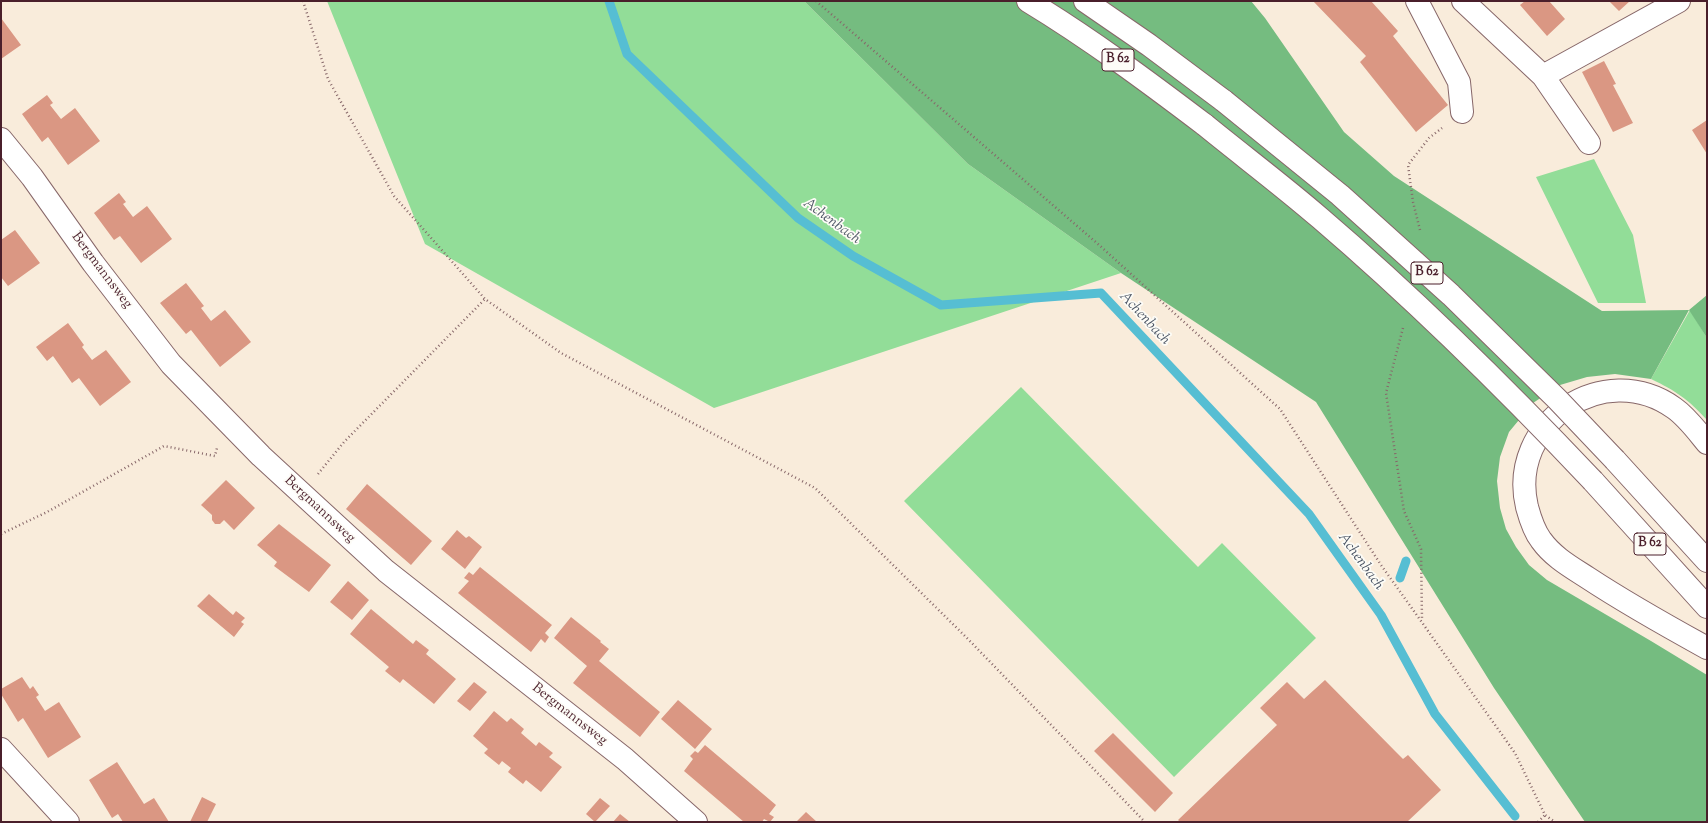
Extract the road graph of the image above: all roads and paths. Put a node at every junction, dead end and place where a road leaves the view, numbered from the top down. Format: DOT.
graph roads {
  1 [pos="303,1"];
  2 [pos="816,1"];
  3 [pos="1028,1"];
  4 [pos="1085,1"];
  5 [pos="1417,1"];
  6 [pos="1463,1"];
  7 [pos="1679,1"];
  8 [pos="1543,76"];
  9 [pos="1462,112"];
  10 [pos="1429,138"];
  11 [pos="1,139"];
  12 [pos="1589,143"];
  13 [pos="1420,232"];
  14 [pos="485,299"];
  15 [pos="1404,324"];
  16 [pos="1707,443"];
  17 [pos="218,444"];
  18 [pos="302,495"];
  19 [pos="1,534"];
  20 [pos="1707,561"];
  21 [pos="1707,607"];
  22 [pos="1422,621"];
  23 [pos="1707,648"];
  24 [pos="1,750"];
  25 [pos="1545,815"];
  26 [pos="68,822"];
  27 [pos="696,822"];
  28 [pos="1145,822"];
  29 [pos="1538,822"];
  30 [pos="1555,822"];
  1 -- 14 [label="path"];
  2 -- 22 [label="path"];
  3 -- 21 [label="main road, B 62, bridge"];
  4 -- 20 [label="main road, B 62, bridge"];
  5 -- 9 [label="main road"];
  6 -- 8 [label="main road"];
  7 -- 8 [label="main road"];
  8 -- 12 [label="main road"];
  10 -- 13 [label="path"];
  11 -- 18 [label="main road, Bergmannsweg"];
  14 -- 18 [label="path"];
  14 -- 28 [label="path"];
  15 -- 22 [label="path"];
  16 -- 23 [label="main road"];
  17 -- 19 [label="path"];
  18 -- 27 [label="main road, Bergmannsweg"];
  22 -- 25 [label="path"];
  24 -- 26 [label="main road"];
  25 -- 29 [label="path"];
  25 -- 30 [label="path"];
}
